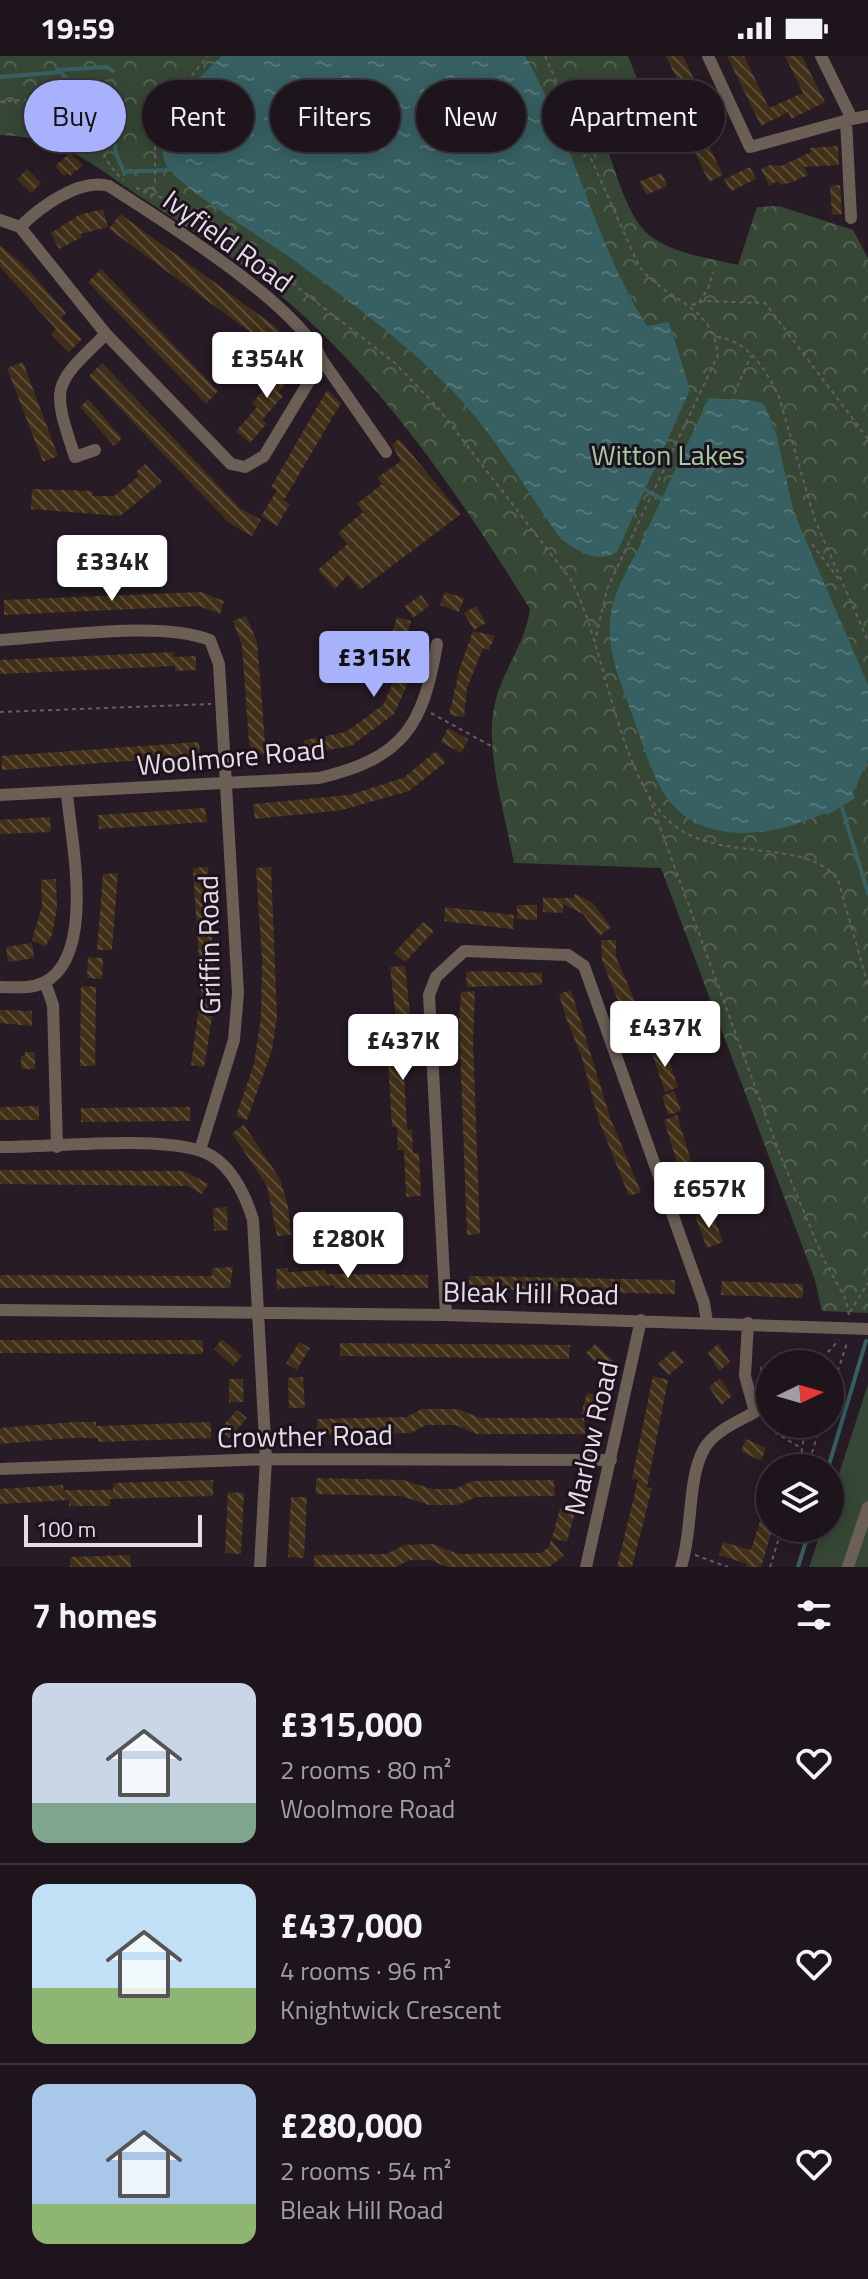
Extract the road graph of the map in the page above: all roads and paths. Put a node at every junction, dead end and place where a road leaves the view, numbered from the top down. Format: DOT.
graph roads {
  1 [pos="208,56"];
  2 [pos="545,56"];
  3 [pos="708,56"];
  4 [pos="821,56"];
  5 [pos="0,102"];
  6 [pos="868,116"];
  7 [pos="849,119"];
  8 [pos="154,192"];
  9 [pos="851,218"];
  10 [pos="0,220"];
  11 [pos="20,227"];
  12 [pos="713,272"];
  13 [pos="698,303"];
  14 [pos="691,306"];
  15 [pos="106,334"];
  16 [pos="716,337"];
  17 [pos="752,355"];
  18 [pos="322,360"];
  19 [pos="734,394"];
  20 [pos="868,439"];
  21 [pos="95,450"];
  22 [pos="386,452"];
  23 [pos="812,544"];
  24 [pos="842,582"];
  25 [pos="0,640"];
  26 [pos="868,641"];
  27 [pos="594,642"];
  28 [pos="437,644"];
  29 [pos="222,703"];
  30 [pos="423,708"];
  31 [pos="0,712"];
  32 [pos="493,747"];
  33 [pos="226,782"];
  34 [pos="648,792"];
  35 [pos="67,794"];
  36 [pos="0,795"];
  37 [pos="45,982"];
  38 [pos="868,985"];
  39 [pos="0,987"];
  40 [pos="0,1147"];
  41 [pos="57,1147"];
  42 [pos="200,1150"];
  43 [pos="868,1283"];
  44 [pos="0,1310"];
  45 [pos="850,1312"];
  46 [pos="446,1315"];
  47 [pos="257,1316"];
  48 [pos="641,1320"];
  49 [pos="707,1322"];
  50 [pos="748,1323"];
  51 [pos="868,1329"];
  52 [pos="848,1334"];
  53 [pos="829,1350"];
  54 [pos="843,1350"];
  55 [pos="755,1412"];
  56 [pos="785,1438"];
  57 [pos="804,1438"];
  58 [pos="802,1448"];
  59 [pos="801,1454"];
  60 [pos="266,1459"];
  61 [pos="611,1460"];
  62 [pos="0,1469"];
  63 [pos="868,1507"];
  64 [pos="778,1542"];
  65 [pos="686,1552"];
  66 [pos="260,1567"];
  67 [pos="586,1567"];
  68 [pos="681,1567"];
  69 [pos="728,1567"];
  70 [pos="770,1567"];
  71 [pos="848,1567"];
  1 -- 8 [label="path"];
  2 -- 14 [label="path"];
  3 -- 7 [label="street"];
  4 -- 7 [label="street"];
  5 -- 8 [label="path"];
  6 -- 7 [label="street"];
  7 -- 9 [label="street"];
  8 -- 27 [label="path"];
  10 -- 11 [label="street"];
  11 -- 15 [label="street"];
  11 -- 18 [label="street, Ivyfield Road"];
  12 -- 13 [label="path"];
  13 -- 14 [label="path"];
  13 -- 20 [label="path"];
  14 -- 16 [label="path"];
  15 -- 18 [label="street"];
  15 -- 21 [label="street"];
  16 -- 17 [label="path"];
  16 -- 27 [label="path"];
  17 -- 19 [label="path"];
  17 -- 24 [label="path"];
  18 -- 22 [label="street, Ivyfield Road"];
  23 -- 24 [label="path"];
  24 -- 26 [label="path"];
  25 -- 29 [label="street, Griffin Road"];
  27 -- 34 [label="path"];
  28 -- 30 [label="street, Woolmore Road"];
  29 -- 31 [label="path"];
  29 -- 33 [label="street, Griffin Road"];
  30 -- 32 [label="path"];
  30 -- 33 [label="street, Woolmore Road"];
  33 -- 35 [label="street, Woolmore Road"];
  33 -- 42 [label="street, Griffin Road"];
  34 -- 38 [label="path"];
  34 -- 45 [label="path"];
  35 -- 36 [label="street, Woolmore Road"];
  35 -- 37 [label="street"];
  37 -- 39 [label="street"];
  37 -- 41 [label="street"];
  40 -- 41 [label="street"];
  41 -- 42 [label="street"];
  42 -- 47 [label="street"];
  43 -- 45 [label="path"];
  44 -- 47 [label="street, Bleak Hill Road"];
  45 -- 52 [label="path"];
  46 -- 47 [label="street, Bleak Hill Road"];
  46 -- 48 [label="street, Bleak Hill Road"];
  46 -- 49 [label="street"];
  47 -- 60 [label="street"];
  48 -- 49 [label="street, Bleak Hill Road"];
  48 -- 61 [label="street, Marlow Road"];
  49 -- 50 [label="street, Bleak Hill Road"];
  50 -- 52 [label="street, Bleak Hill Road"];
  50 -- 55 [label="street"];
  51 -- 52 [label="street, Bleak Hill Road"];
  52 -- 53 [label="path"];
  52 -- 54 [label="path"];
  55 -- 65 [label="street"];
  56 -- 58 [label="path"];
  57 -- 58 [label="path"];
  58 -- 59 [label="path"];
  60 -- 61 [label="street, Crowther Road"];
  60 -- 62 [label="street, Crowther Road"];
  60 -- 66 [label="street"];
  61 -- 67 [label="street, Marlow Road"];
  63 -- 71 [label="street"];
  64 -- 70 [label="path"];
  65 -- 68 [label="street"];
  65 -- 69 [label="path"];
}
